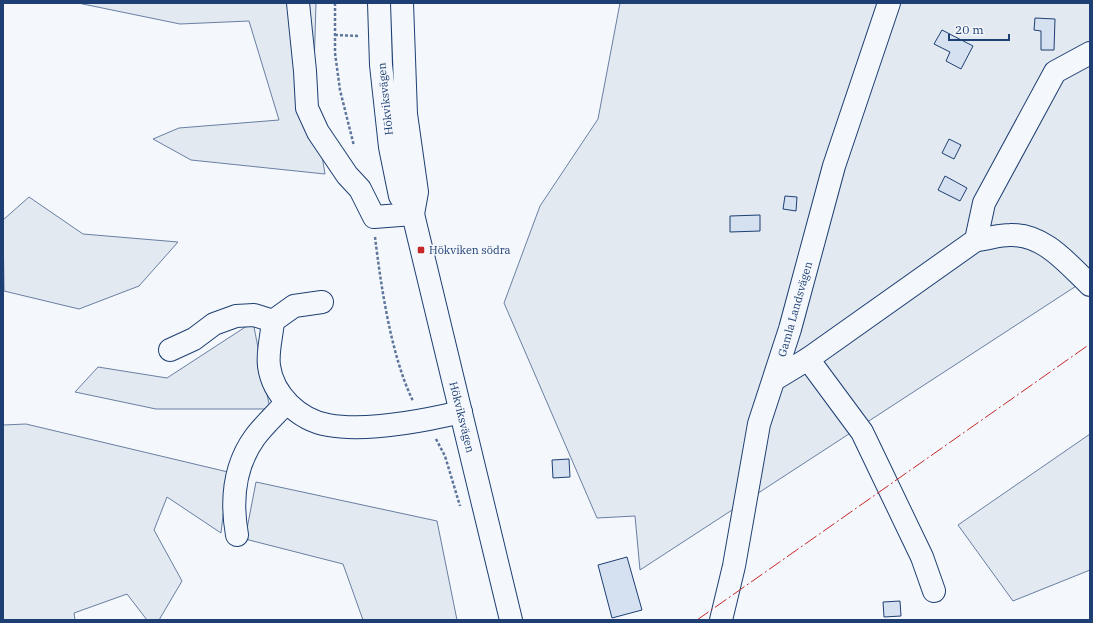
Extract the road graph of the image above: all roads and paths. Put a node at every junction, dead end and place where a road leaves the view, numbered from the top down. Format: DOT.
graph roads {
  1 [pos="298,3"];
  2 [pos="335,3"];
  3 [pos="379,3"];
  4 [pos="402,3"];
  5 [pos="889,3"];
  6 [pos="335,35"];
  7 [pos="361,36"];
  8 [pos="1090,53"];
  9 [pos="355,147"];
  10 [pos="413,214"];
  11 [pos="374,217"];
  12 [pos="976,240"];
  13 [pos="1090,285"];
  14 [pos="322,302"];
  15 [pos="273,321"];
  16 [pos="170,350"];
  17 [pos="808,359"];
  18 [pos="775,379"];
  19 [pos="286,403"];
  20 [pos="461,412"];
  21 [pos="423,421"];
  22 [pos="461,509"];
  23 [pos="237,535"];
  24 [pos="934,591"];
  25 [pos="512,620"];
  26 [pos="721,620"];
  1 -- 11 [label="street"];
  2 -- 6 [label="path"];
  3 -- 10 [label="street, Hökviksvägen"];
  4 -- 10 [label="street, Hökviksvägen"];
  5 -- 18 [label="street, Gamla Landsvägen"];
  6 -- 7 [label="path"];
  6 -- 9 [label="path"];
  8 -- 12 [label="street"];
  10 -- 11 [label="street"];
  10 -- 20 [label="street, Hökviksvägen"];
  11 -- 21 [label="path"];
  12 -- 13 [label="street"];
  12 -- 17 [label="street"];
  14 -- 15 [label="street"];
  15 -- 16 [label="street"];
  15 -- 19 [label="street"];
  17 -- 18 [label="street"];
  17 -- 24 [label="street"];
  18 -- 26 [label="street, Gamla Landsvägen"];
  19 -- 21 [label="street"];
  19 -- 23 [label="street"];
  20 -- 21 [label="street"];
  20 -- 25 [label="street, Hökviksvägen"];
  21 -- 22 [label="path"];
}
